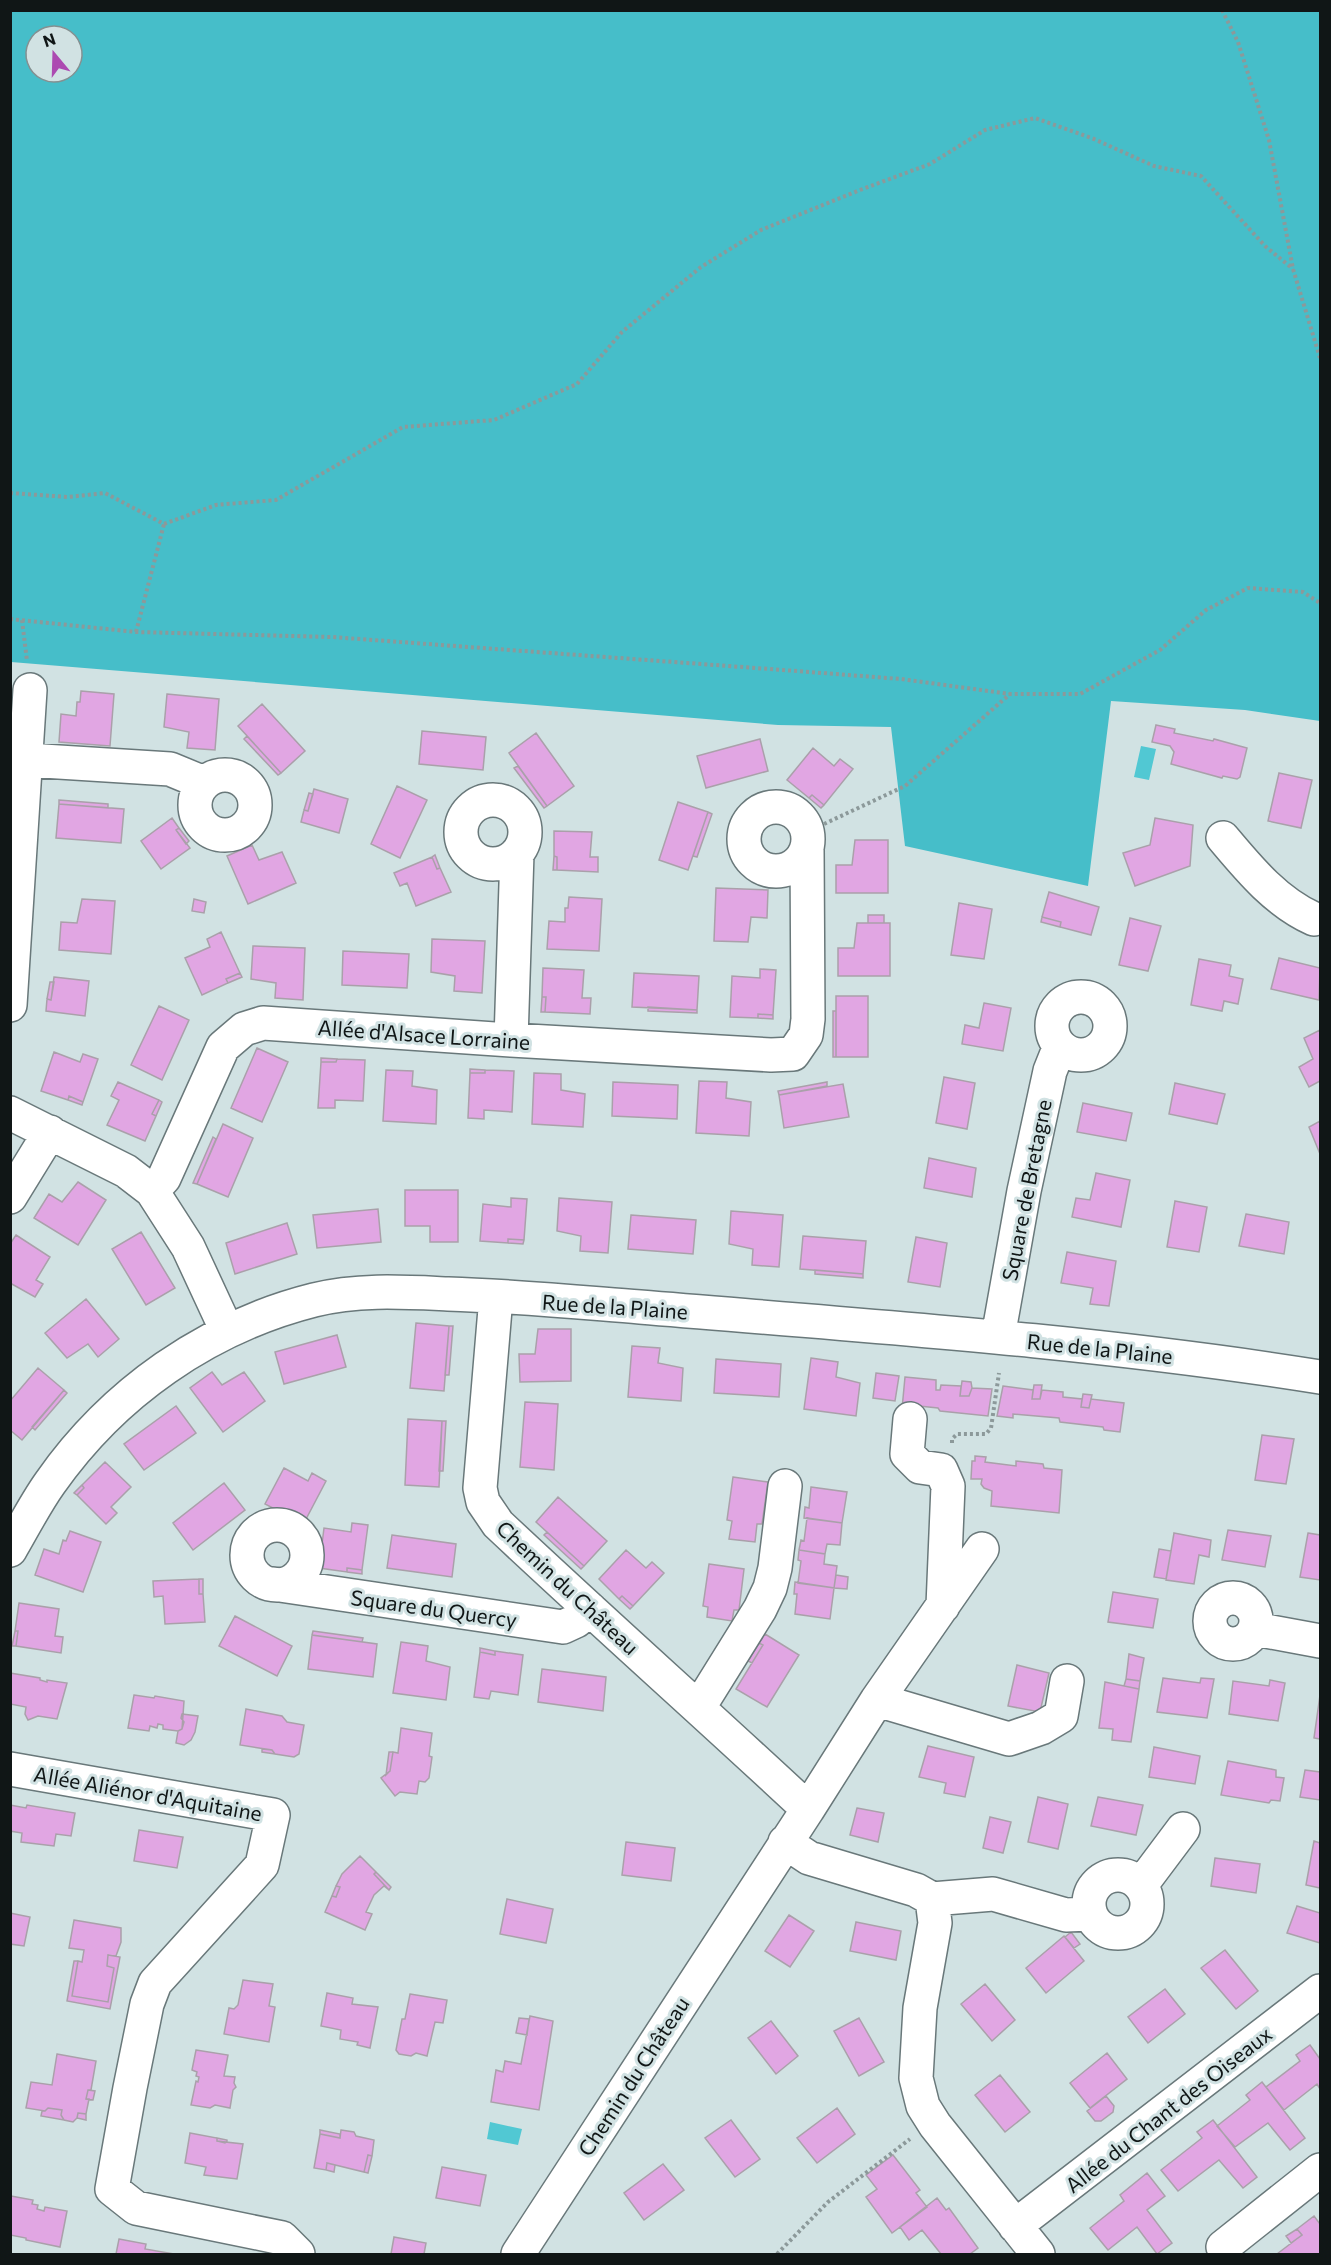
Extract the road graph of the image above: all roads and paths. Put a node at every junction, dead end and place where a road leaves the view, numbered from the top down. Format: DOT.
graph roads {
  1 [pos="1222,10"];
  2 [pos="1293,269"];
  3 [pos="1320,358"];
  4 [pos="10,493"];
  5 [pos="164,524"];
  6 [pos="1320,603"];
  7 [pos="10,619"];
  8 [pos="22,620"];
  9 [pos="136,632"];
  10 [pos="30,690"];
  11 [pos="1010,694"];
  12 [pos="27,760"];
  13 [pos="204,783"];
  14 [pos="1223,838"];
  15 [pos="807,840"];
  16 [pos="517,853"];
  17 [pos="1318,922"];
  18 [pos="10,1005"];
  19 [pos="511,1040"];
  20 [pos="1060,1046"];
  21 [pos="10,1113"];
  22 [pos="50,1132"];
  23 [pos="152,1191"];
  24 [pos="10,1197"];
  25 [pos="496,1297"];
  26 [pos="227,1331"];
  27 [pos="998,1337"];
  28 [pos="999,1373"];
  29 [pos="1320,1377"];
  30 [pos="910,1419"];
  31 [pos="941,1470"];
  32 [pos="785,1486"];
  33 [pos="982,1549"];
  34 [pos="10,1550"];
  35 [pos="273,1584"];
  36 [pos="943,1606"];
  37 [pos="590,1610"];
  38 [pos="1255,1629"];
  39 [pos="1320,1641"];
  40 [pos="1067,1681"];
  41 [pos="877,1700"];
  42 [pos="699,1707"];
  43 [pos="10,1769"];
  44 [pos="808,1809"];
  45 [pos="1183,1829"];
  46 [pos="785,1842"];
  47 [pos="1141,1885"];
  48 [pos="932,1899"];
  49 [pos="1090,1914"];
  50 [pos="1317,2000"];
  51 [pos="915,2135"];
  52 [pos="1320,2170"];
  53 [pos="1015,2226"];
  54 [pos="1224,2247"];
  55 [pos="298,2254"];
  56 [pos="518,2254"];
  57 [pos="777,2254"];
  58 [pos="1038,2254"];
  1 -- 2 [label="path"];
  2 -- 3 [label="path"];
  2 -- 5 [label="path"];
  4 -- 5 [label="path"];
  5 -- 9 [label="path"];
  6 -- 11 [label="path"];
  7 -- 8 [label="path"];
  8 -- 9 [label="path"];
  8 -- 10 [label="path"];
  9 -- 11 [label="path"];
  10 -- 12 [label="street"];
  11 -- 15 [label="path"];
  12 -- 13 [label="street"];
  12 -- 18 [label="street"];
  14 -- 17 [label="street"];
  15 -- 19 [label="street, Allée d'Alsace Lorraine"];
  16 -- 19 [label="street"];
  19 -- 23 [label="street, Allée d'Alsace Lorraine"];
  20 -- 27 [label="street, Square de Bretagne"];
  21 -- 22 [label="street"];
  22 -- 23 [label="street"];
  22 -- 24 [label="street"];
  23 -- 26 [label="street"];
  25 -- 26 [label="street, Rue de la Plaine"];
  25 -- 27 [label="street, Rue de la Plaine"];
  25 -- 37 [label="street, Chemin du Château"];
  26 -- 34 [label="street, Rue de la Plaine"];
  27 -- 29 [label="street, Rue de la Plaine"];
  28 -- 31 [label="path"];
  30 -- 31 [label="street"];
  31 -- 36 [label="street"];
  32 -- 42 [label="street"];
  33 -- 36 [label="street, Chemin du Château"];
  35 -- 37 [label="street, Square du Quercy"];
  36 -- 41 [label="street, Chemin du Château"];
  37 -- 42 [label="street, Chemin du Château"];
  38 -- 39 [label="street"];
  40 -- 41 [label="street"];
  41 -- 44 [label="street, Chemin du Château"];
  42 -- 44 [label="street, Chemin du Château"];
  43 -- 55 [label="street, Allée Aliénor d'Aquitaine"];
  44 -- 46 [label="street, Chemin du Château"];
  45 -- 47 [label="street"];
  46 -- 48 [label="street"];
  46 -- 56 [label="street, Chemin du Château"];
  47 -- 49 [label="street"];
  47 -- 49 [label="street"];
  48 -- 49 [label="street"];
  48 -- 53 [label="street"];
  50 -- 53 [label="street, Allée du Chant des Oiseaux"];
  51 -- 57 [label="path"];
  52 -- 54 [label="street"];
  53 -- 58 [label="street"];
}
